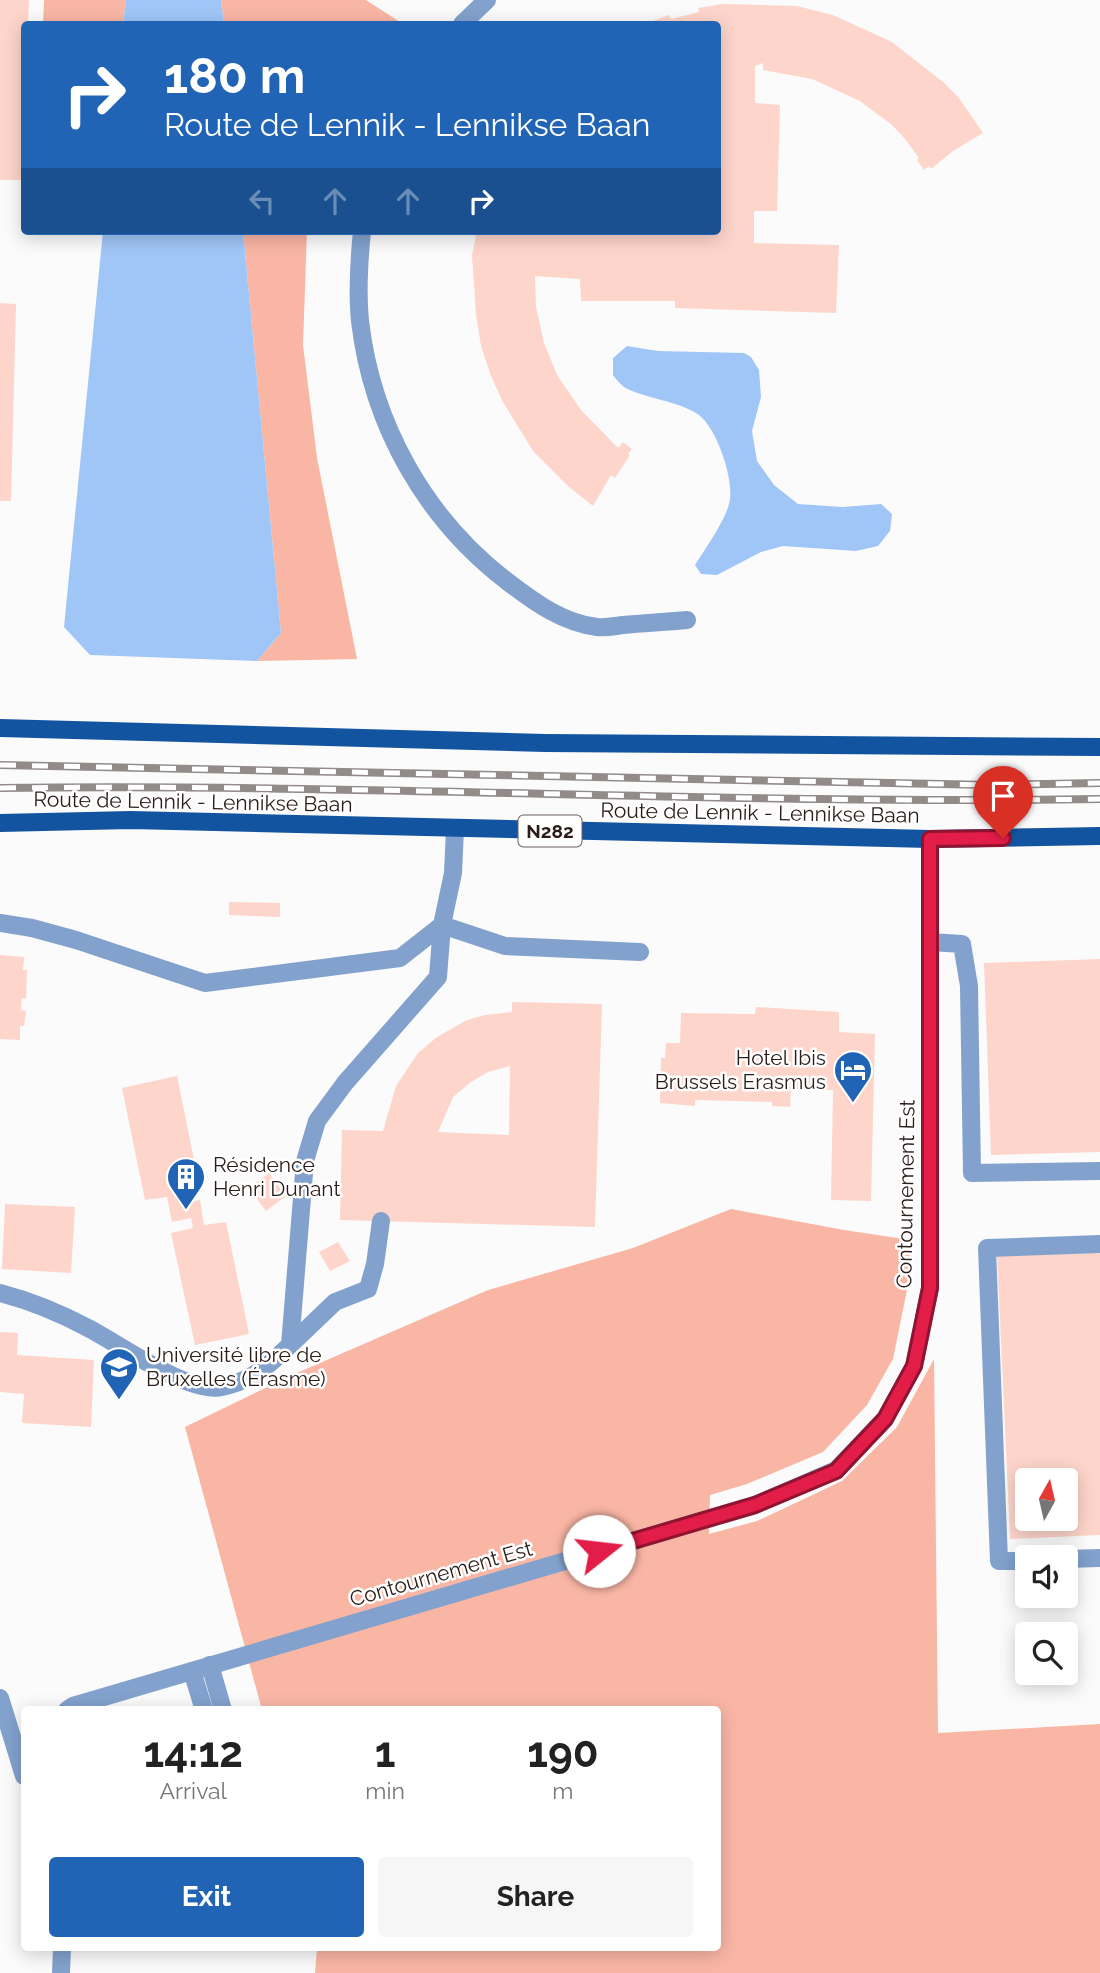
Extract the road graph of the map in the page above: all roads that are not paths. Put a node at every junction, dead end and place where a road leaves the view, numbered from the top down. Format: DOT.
graph roads {
  1 [pos="487,0"];
  2 [pos="465,21"];
  3 [pos="362,235"];
  4 [pos="687,620"];
  5 [pos="0,728"];
  6 [pos="1100,747"];
  7 [pos="0,823"];
  8 [pos="455,829"];
  9 [pos="1100,836"];
  10 [pos="930,839"];
  11 [pos="0,923"];
  12 [pos="443,925"];
  13 [pos="930,942"];
  14 [pos="640,952"];
  15 [pos="1100,1171"];
  16 [pos="381,1221"];
  17 [pos="1100,1244"];
  18 [pos="0,1293"];
  19 [pos="290,1345"];
  20 [pos="1100,1558"];
  21 [pos="1078,1559"];
  22 [pos="1015,1561"];
  23 [pos="210,1665"];
  24 [pos="192,1671"];
  25 [pos="0,1698"];
  26 [pos="73,1706"];
  27 [pos="203,1706"];
  28 [pos="222,1706"];
  29 [pos="4,1729"];
  30 [pos="21,1759"];
  31 [pos="62,1951"];
  32 [pos="61,1973"];
  1 -- 2 [label="street"];
  3 -- 4 [label="street"];
  5 -- 6 [label="main road"];
  7 -- 8 [label="main road, Route de Lennik - Lennikse Baan / N282"];
  8 -- 10 [label="main road, Route de Lennik - Lennikse Baan / N282"];
  8 -- 12 [label="street"];
  9 -- 10 [label="main road, Route de Lennik - Lennikse Baan / N282"];
  10 -- 13 [label="street, Contournement Est"];
  11 -- 12 [label="street"];
  12 -- 14 [label="street"];
  12 -- 19 [label="street"];
  13 -- 15 [label="street"];
  13 -- 23 [label="street, Contournement Est"];
  16 -- 19 [label="street"];
  17 -- 22 [label="street"];
  18 -- 19 [label="street"];
  20 -- 21 [label="street"];
  23 -- 24 [label="street, Contournement Est"];
  23 -- 28 [label="street"];
  24 -- 26 [label="street, Contournement Est"];
  24 -- 27 [label="street"];
  25 -- 29 [label="street"];
  29 -- 30 [label="street"];
  31 -- 32 [label="street"];
}
